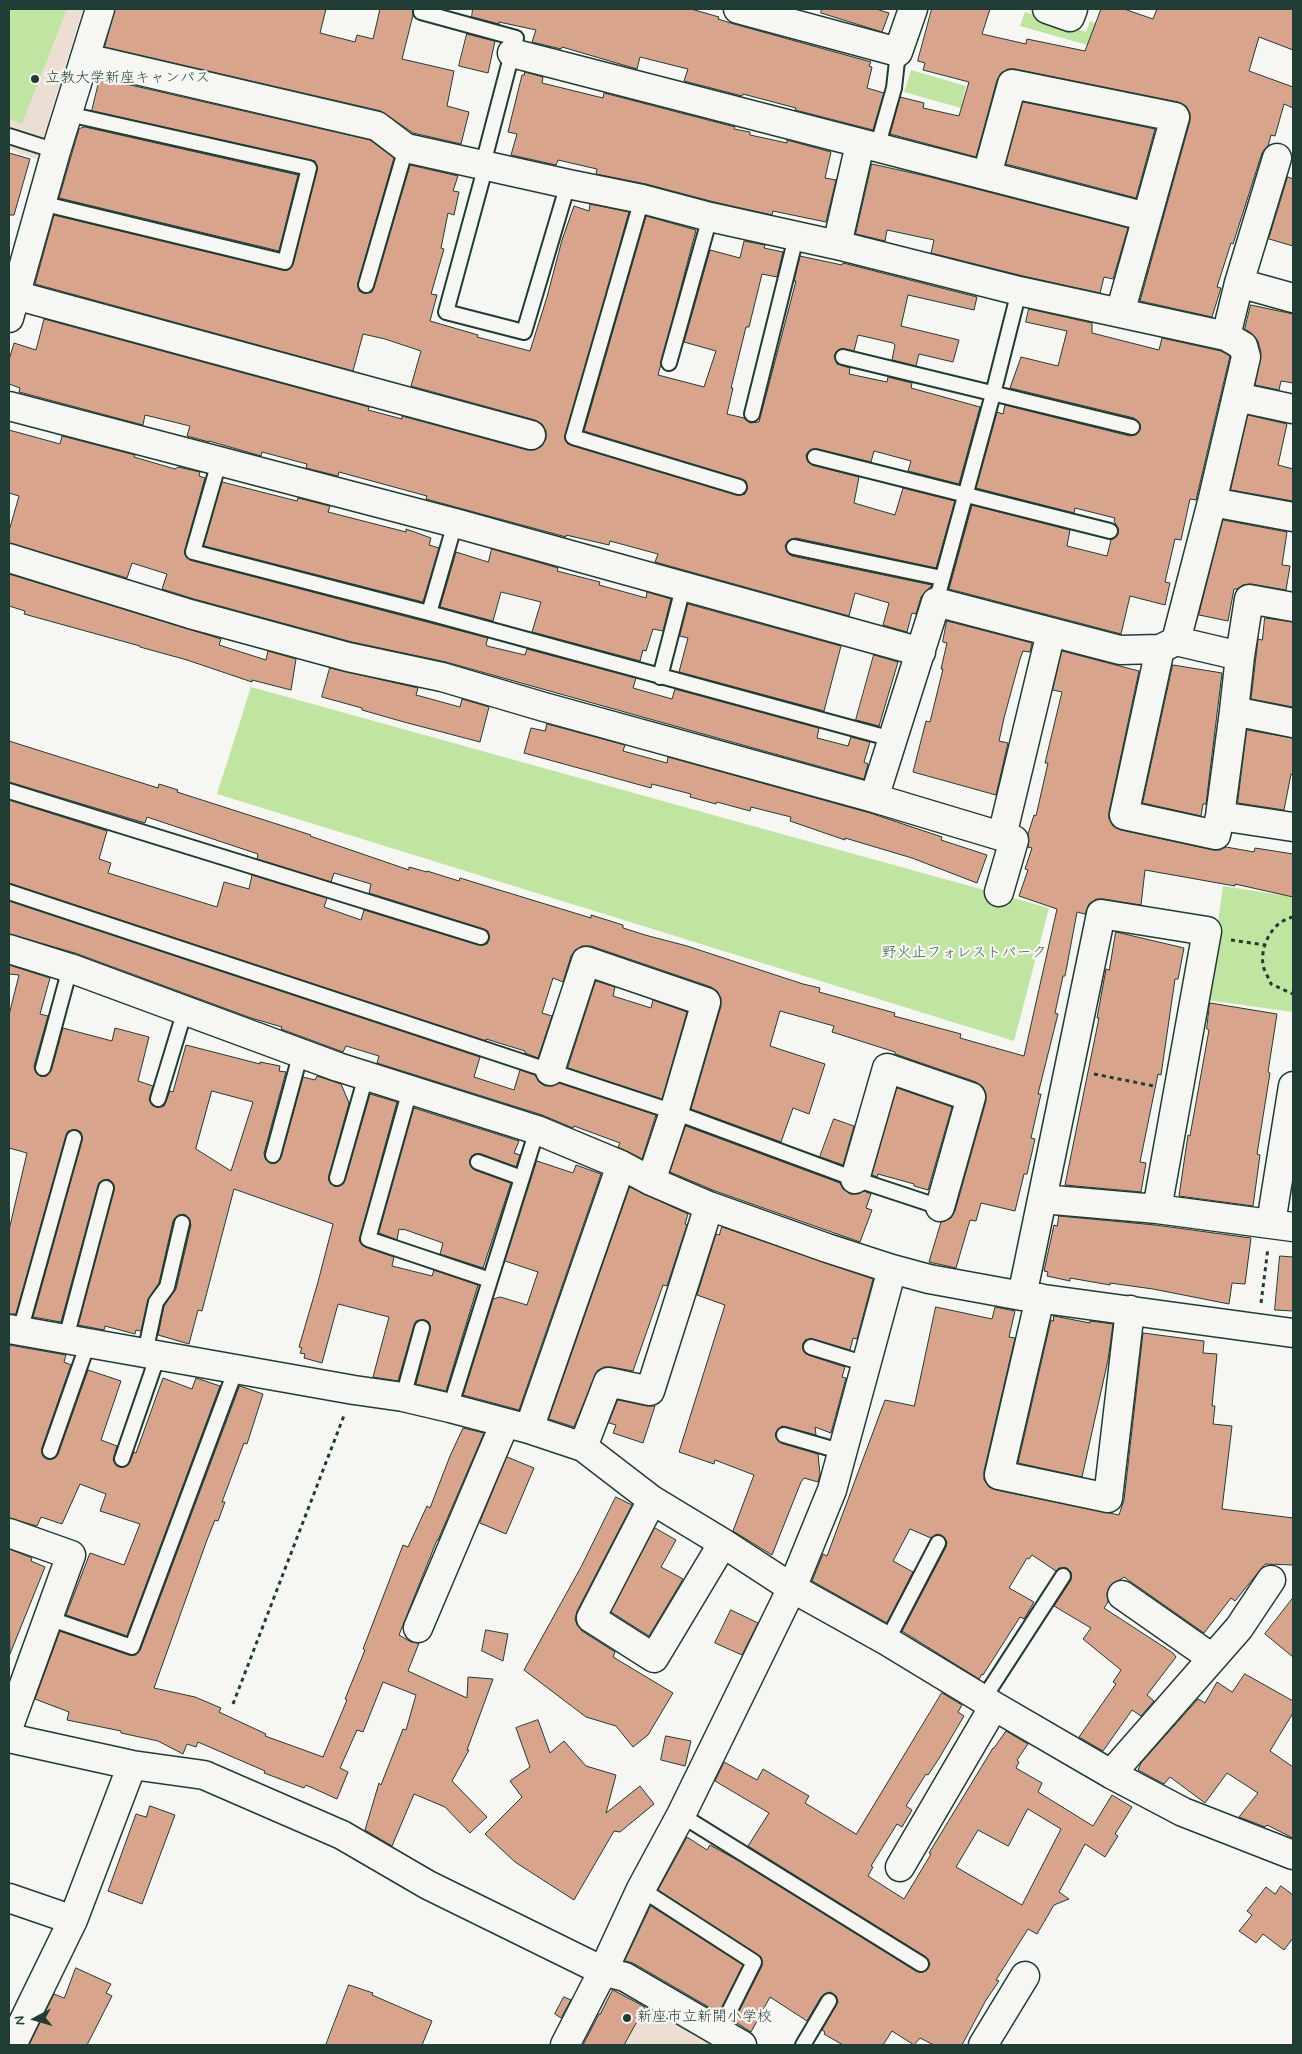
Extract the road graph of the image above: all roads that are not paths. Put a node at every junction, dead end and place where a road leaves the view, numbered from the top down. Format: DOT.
graph roads {
  1 [pos="100,9"];
  2 [pos="739,9"];
  3 [pos="913,9"];
  4 [pos="1047,9"];
  5 [pos="1073,9"];
  6 [pos="421,12"];
  7 [pos="512,52"];
  8 [pos="898,52"];
  9 [pos="85,58"];
  10 [pos="68,114"];
  11 [pos="9,136"];
  12 [pos="869,146"];
  13 [pos="406,148"];
  14 [pos="56,151"];
  15 [pos="1277,158"];
  16 [pos="485,165"];
  17 [pos="987,175"];
  18 [pos="568,184"];
  19 [pos="642,199"];
  20 [pos="41,203"];
  21 [pos="710,217"];
  22 [pos="1147,217"];
  23 [pos="796,237"];
  24 [pos="837,245"];
  25 [pos="1239,283"];
  26 [pos="366,285"];
  27 [pos="1019,291"];
  28 [pos="1293,298"];
  29 [pos="11,302"];
  30 [pos="1120,313"];
  31 [pos="1226,336"];
  32 [pos="843,357"];
  33 [pos="668,363"];
  34 [pos="993,394"];
  35 [pos="1237,397"];
  36 [pos="9,406"];
  37 [pos="1293,409"];
  38 [pos="752,414"];
  39 [pos="1132,427"];
  40 [pos="531,435"];
  41 [pos="815,457"];
  42 [pos="219,462"];
  43 [pos="739,487"];
  44 [pos="965,496"];
  45 [pos="1212,502"];
  46 [pos="1293,517"];
  47 [pos="455,523"];
  48 [pos="1110,531"];
  49 [pos="794,547"];
  50 [pos="9,558"];
  51 [pos="683,588"];
  52 [pos="939,590"];
  53 [pos="1293,607"];
  54 [pos="429,613"];
  55 [pos="1051,632"];
  56 [pos="1168,645"];
  57 [pos="921,652"];
  58 [pos="1240,656"];
  59 [pos="660,677"];
  60 [pos="1234,711"];
  61 [pos="1293,723"];
  62 [pos="892,739"];
  63 [pos="9,791"];
  64 [pos="874,798"];
  65 [pos="1220,816"];
  66 [pos="1293,827"];
  67 [pos="1002,836"];
  68 [pos="9,892"];
  69 [pos="999,892"];
  70 [pos="481,937"];
  71 [pos="9,950"];
  72 [pos="70,968"];
  73 [pos="185,1010"];
  74 [pos="301,1052"];
  75 [pos="43,1068"];
  76 [pos="550,1071"];
  77 [pos="366,1076"];
  78 [pos="1293,1086"];
  79 [pos="410,1090"];
  80 [pos="158,1099"];
  81 [pos="674,1112"];
  82 [pos="537,1130"];
  83 [pos="74,1138"];
  84 [pos="273,1155"];
  85 [pos="478,1162"];
  86 [pos="621,1165"];
  87 [pos="337,1178"];
  88 [pos="522,1178"];
  89 [pos="855,1179"];
  90 [pos="651,1181"];
  91 [pos="106,1188"];
  92 [pos="1042,1199"];
  93 [pos="709,1206"];
  94 [pos="940,1207"];
  95 [pos="1157,1209"];
  96 [pos="182,1223"];
  97 [pos="1282,1225"];
  98 [pos="892,1269"];
  99 [pos="490,1280"];
  100 [pos="1031,1297"];
  101 [pos="1130,1310"];
  102 [pos="422,1328"];
  103 [pos="15,1330"];
  104 [pos="1293,1333"];
  105 [pos="77,1340"];
  106 [pos="811,1347"];
  107 [pos="152,1354"];
  108 [pos="866,1364"];
  109 [pos="236,1369"];
  110 [pos="403,1397"];
  111 [pos="450,1408"];
  112 [pos="517,1426"];
  113 [pos="784,1435"];
  114 [pos="583,1447"];
  115 [pos="50,1451"];
  116 [pos="842,1452"];
  117 [pos="122,1460"];
  118 [pos="652,1500"];
  119 [pos="9,1533"];
  120 [pos="723,1543"];
  121 [pos="938,1543"];
  122 [pos="1064,1576"];
  123 [pos="1271,1580"];
  124 [pos="792,1588"];
  125 [pos="1122,1595"];
  126 [pos="48,1618"];
  127 [pos="418,1628"];
  128 [pos="888,1641"];
  129 [pos="1212,1658"];
  130 [pos="989,1702"];
  131 [pos="9,1726"];
  132 [pos="9,1738"];
  133 [pos="132,1765"];
  134 [pos="1111,1774"];
  135 [pos="681,1815"];
  136 [pos="1293,1855"];
  137 [pos="900,1866"];
  138 [pos="641,1889"];
  139 [pos="9,1898"];
  140 [pos="73,1920"];
  141 [pos="921,1964"];
  142 [pos="603,1971"];
  143 [pos="1025,1976"];
  144 [pos="829,2002"];
  145 [pos="719,2032"];
  146 [pos="12,2045"];
  147 [pos="564,2045"];
  148 [pos="742,2045"];
  149 [pos="803,2045"];
  150 [pos="983,2045"];
  1 -- 9 [label="street"];
  2 -- 8 [label="street"];
  3 -- 8 [label="street"];
  4 -- 5 [label="street"];
  6 -- 7 [label="lane"];
  7 -- 12 [label="street"];
  7 -- 16 [label="lane"];
  8 -- 12 [label="lane"];
  9 -- 10 [label="street"];
  9 -- 13 [label="street"];
  10 -- 14 [label="street"];
  10 -- 20 [label="lane"];
  11 -- 14 [label="lane"];
  12 -- 17 [label="street"];
  12 -- 24 [label="street"];
  13 -- 16 [label="street"];
  13 -- 26 [label="lane"];
  14 -- 20 [label="street"];
  15 -- 25 [label="street"];
  16 -- 18 [label="street"];
  16 -- 18 [label="lane"];
  17 -- 22 [label="street"];
  17 -- 22 [label="street"];
  18 -- 19 [label="street"];
  19 -- 21 [label="street"];
  19 -- 43 [label="lane"];
  20 -- 29 [label="street"];
  21 -- 23 [label="street"];
  21 -- 33 [label="lane"];
  22 -- 30 [label="street"];
  23 -- 24 [label="street"];
  23 -- 38 [label="lane"];
  24 -- 27 [label="street"];
  25 -- 28 [label="street"];
  25 -- 31 [label="street"];
  27 -- 30 [label="street"];
  27 -- 34 [label="lane"];
  29 -- 40 [label="street"];
  30 -- 31 [label="street"];
  31 -- 35 [label="street"];
  32 -- 34 [label="lane"];
  34 -- 39 [label="lane"];
  34 -- 44 [label="lane"];
  35 -- 37 [label="street"];
  35 -- 45 [label="street"];
  36 -- 42 [label="street"];
  41 -- 44 [label="lane"];
  42 -- 47 [label="street"];
  42 -- 54 [label="lane"];
  44 -- 48 [label="lane"];
  44 -- 52 [label="lane"];
  45 -- 46 [label="street"];
  45 -- 56 [label="street"];
  47 -- 51 [label="street"];
  47 -- 54 [label="lane"];
  49 -- 52 [label="lane"];
  50 -- 64 [label="street"];
  51 -- 57 [label="street"];
  51 -- 59 [label="lane"];
  52 -- 55 [label="street"];
  52 -- 57 [label="street"];
  53 -- 58 [label="street"];
  54 -- 59 [label="lane"];
  55 -- 56 [label="street"];
  55 -- 67 [label="street"];
  56 -- 58 [label="street"];
  56 -- 65 [label="street"];
  57 -- 62 [label="street"];
  58 -- 60 [label="street"];
  59 -- 62 [label="lane"];
  60 -- 61 [label="street"];
  60 -- 65 [label="street"];
  62 -- 64 [label="street"];
  63 -- 70 [label="lane"];
  64 -- 67 [label="street"];
  65 -- 66 [label="street"];
  67 -- 69 [label="street"];
  68 -- 76 [label="lane"];
  71 -- 72 [label="street"];
  72 -- 73 [label="street"];
  72 -- 75 [label="lane"];
  73 -- 74 [label="street"];
  73 -- 80 [label="lane"];
  74 -- 77 [label="street"];
  74 -- 84 [label="lane"];
  76 -- 81 [label="lane"];
  76 -- 81 [label="street"];
  77 -- 79 [label="street"];
  77 -- 87 [label="lane"];
  78 -- 97 [label="street"];
  79 -- 82 [label="street"];
  79 -- 99 [label="lane"];
  81 -- 89 [label="lane"];
  81 -- 90 [label="street"];
  82 -- 86 [label="street"];
  82 -- 88 [label="lane"];
  83 -- 103 [label="lane"];
  85 -- 88 [label="lane"];
  86 -- 90 [label="street"];
  86 -- 112 [label="street"];
  88 -- 99 [label="lane"];
  89 -- 94 [label="lane"];
  89 -- 94 [label="street"];
  90 -- 93 [label="street"];
  91 -- 105 [label="lane"];
  92 -- 95 [label="street"];
  92 -- 95 [label="street"];
  92 -- 100 [label="street"];
  93 -- 98 [label="street"];
  93 -- 114 [label="street"];
  95 -- 97 [label="street"];
  96 -- 107 [label="lane"];
  98 -- 100 [label="street"];
  98 -- 108 [label="street"];
  99 -- 111 [label="lane"];
  100 -- 101 [label="street"];
  100 -- 101 [label="street"];
  101 -- 104 [label="street"];
  102 -- 110 [label="lane"];
  103 -- 105 [label="street"];
  105 -- 107 [label="street"];
  105 -- 115 [label="lane"];
  106 -- 108 [label="lane"];
  107 -- 109 [label="street"];
  107 -- 117 [label="lane"];
  108 -- 116 [label="street"];
  109 -- 110 [label="street"];
  109 -- 126 [label="lane"];
  110 -- 111 [label="street"];
  111 -- 112 [label="street"];
  112 -- 114 [label="street"];
  112 -- 127 [label="street"];
  113 -- 116 [label="lane"];
  114 -- 118 [label="street"];
  116 -- 124 [label="street"];
  118 -- 120 [label="street"];
  118 -- 120 [label="street"];
  119 -- 126 [label="street"];
  120 -- 124 [label="street"];
  121 -- 128 [label="lane"];
  122 -- 130 [label="lane"];
  123 -- 129 [label="street"];
  124 -- 128 [label="street"];
  124 -- 135 [label="street"];
  125 -- 129 [label="street"];
  126 -- 131 [label="street"];
  128 -- 130 [label="street"];
  129 -- 134 [label="street"];
  130 -- 134 [label="street"];
  130 -- 137 [label="street"];
  132 -- 133 [label="street"];
  133 -- 140 [label="street"];
  133 -- 142 [label="street"];
  134 -- 136 [label="street"];
  135 -- 138 [label="street"];
  135 -- 141 [label="lane"];
  138 -- 142 [label="street"];
  138 -- 145 [label="lane"];
  139 -- 140 [label="street"];
  140 -- 146 [label="street"];
  142 -- 145 [label="street"];
  142 -- 147 [label="street"];
  143 -- 150 [label="street"];
  144 -- 149 [label="lane"];
  145 -- 148 [label="street"];
}
